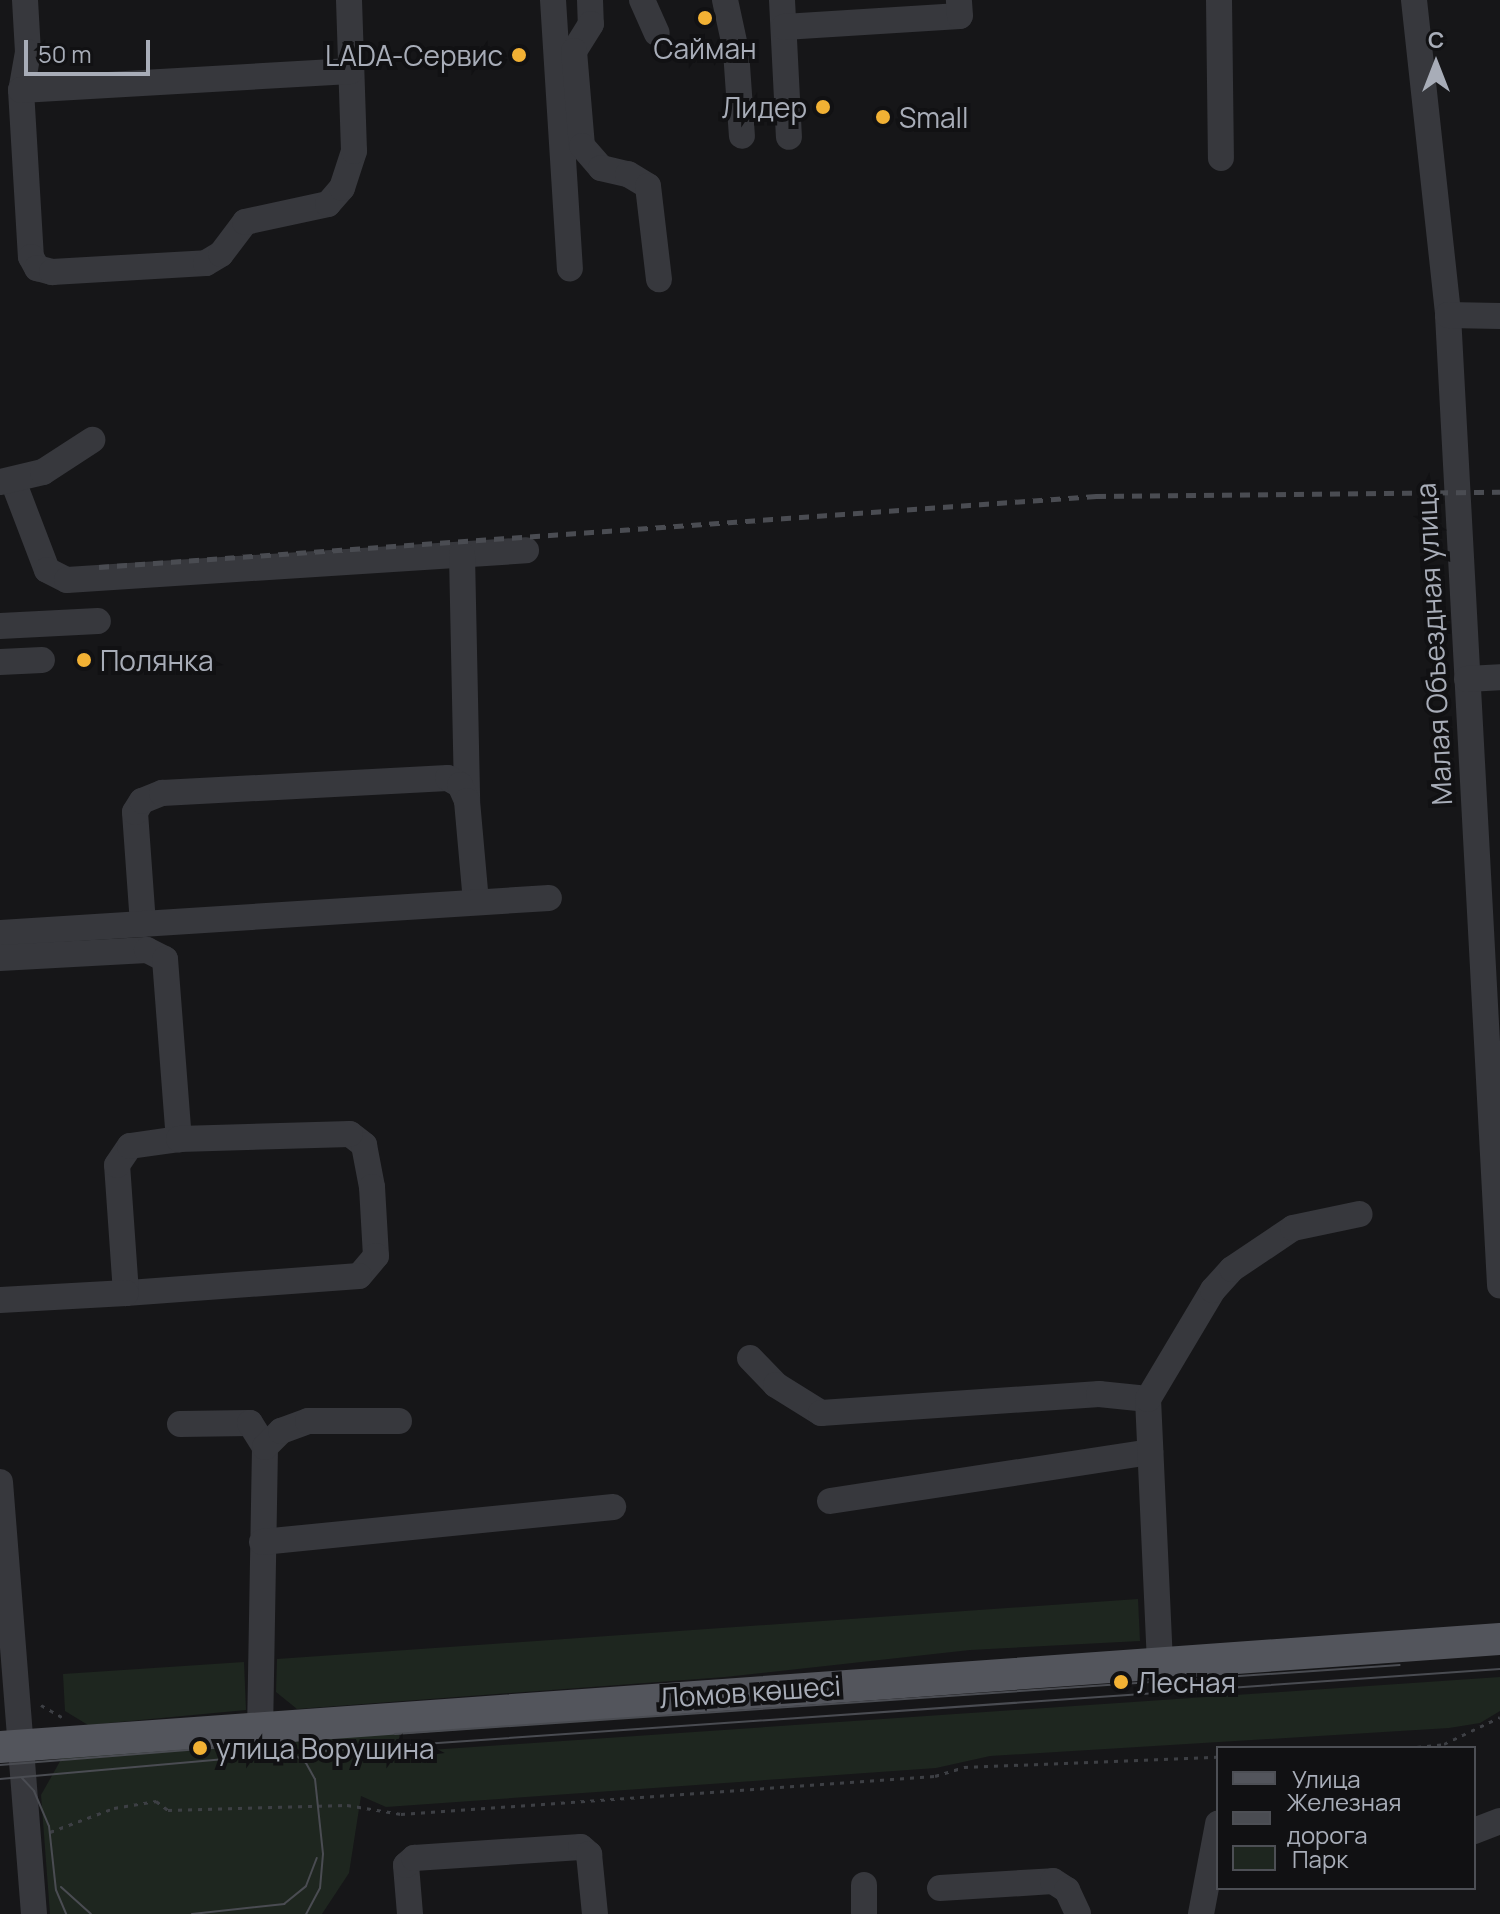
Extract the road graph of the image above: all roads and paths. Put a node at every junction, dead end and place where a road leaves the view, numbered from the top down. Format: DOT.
graph roads {
  1 [pos="25,0"];
  2 [pos="349,0"];
  3 [pos="553,0"];
  4 [pos="590,0"];
  5 [pos="642,0"];
  6 [pos="725,0"];
  7 [pos="782,0"];
  8 [pos="959,0"];
  9 [pos="1219,0"];
  10 [pos="1414,0"];
  11 [pos="784,27"];
  12 [pos="657,33"];
  13 [pos="350,71"];
  14 [pos="21,90"];
  15 [pos="742,136"];
  16 [pos="789,137"];
  17 [pos="1221,158"];
  18 [pos="570,268"];
  19 [pos="659,279"];
  20 [pos="1448,315"];
  21 [pos="1500,316"];
  22 [pos="92,440"];
  23 [pos="6,482"];
  24 [pos="526,550"];
  25 [pos="462,555"];
  26 [pos="98,621"];
  27 [pos="0,626"];
  28 [pos="42,660"];
  29 [pos="0,662"];
  30 [pos="1500,677"];
  31 [pos="1467,679"];
  32 [pos="467,801"];
  33 [pos="549,898"];
  34 [pos="476,902"];
  35 [pos="143,924"];
  36 [pos="0,933"];
  37 [pos="0,958"];
  38 [pos="179,1139"];
  39 [pos="1360,1214"];
  40 [pos="1500,1286"];
  41 [pos="126,1293"];
  42 [pos="0,1300"];
  43 [pos="750,1358"];
  44 [pos="1148,1399"];
  45 [pos="399,1421"];
  46 [pos="180,1424"];
  47 [pos="265,1447"];
  48 [pos="1150,1452"];
  49 [pos="0,1482"];
  50 [pos="830,1501"];
  51 [pos="613,1507"];
  52 [pos="262,1542"];
  53 [pos="5,1616"];
  54 [pos="1500,1639"];
  55 [pos="1160,1663"];
  56 [pos="36,1700"];
  57 [pos="1500,1717"];
  58 [pos="66,1718"];
  59 [pos="260,1725"];
  60 [pos="9,1746"];
  61 [pos="1426,1746"];
  62 [pos="1216,1757"];
  63 [pos="1500,1821"];
  64 [pos="1476,1830"];
  65 [pos="42,1835"];
  66 [pos="1216,1835"];
  67 [pos="864,1885"];
  68 [pos="940,1888"];
  69 [pos="34,1914"];
  70 [pos="410,1914"];
  71 [pos="595,1914"];
  72 [pos="864,1914"];
  73 [pos="1078,1914"];
  74 [pos="1201,1914"];
  1 -- 14 [label="street"];
  2 -- 13 [label="street"];
  3 -- 18 [label="street"];
  4 -- 19 [label="street"];
  5 -- 12 [label="street"];
  6 -- 15 [label="street"];
  7 -- 11 [label="street"];
  8 -- 11 [label="street"];
  9 -- 17 [label="street"];
  10 -- 20 [label="street, Малая Объездная улица"];
  11 -- 16 [label="street"];
  13 -- 14 [label="street"];
  13 -- 14 [label="street"];
  20 -- 21 [label="street"];
  20 -- 31 [label="street, Малая Объездная улица"];
  22 -- 23 [label="street"];
  23 -- 25 [label="street"];
  24 -- 25 [label="street"];
  25 -- 32 [label="street"];
  26 -- 27 [label="street"];
  28 -- 29 [label="street"];
  30 -- 31 [label="street"];
  31 -- 40 [label="street, Малая Объездная улица"];
  32 -- 34 [label="street"];
  32 -- 35 [label="street"];
  33 -- 34 [label="street"];
  34 -- 35 [label="street"];
  35 -- 36 [label="street"];
  37 -- 38 [label="street"];
  38 -- 41 [label="street"];
  38 -- 41 [label="street"];
  39 -- 44 [label="street"];
  41 -- 42 [label="street"];
  43 -- 44 [label="street"];
  44 -- 48 [label="street"];
  45 -- 47 [label="street"];
  46 -- 47 [label="street"];
  47 -- 52 [label="street"];
  48 -- 50 [label="street"];
  48 -- 55 [label="street"];
  49 -- 53 [label="street"];
  51 -- 52 [label="street"];
  52 -- 59 [label="street"];
  53 -- 60 [label="street"];
  54 -- 55 [label="main road, Ломов көшесі"];
  55 -- 59 [label="main road, Ломов көшесі"];
  56 -- 58 [label="path"];
  57 -- 61 [label="path"];
  59 -- 60 [label="main road, Ломов көшесі"];
  60 -- 69 [label="street"];
  62 -- 65 [label="path"];
  63 -- 64 [label="street"];
  66 -- 74 [label="street"];
  67 -- 72 [label="street"];
  68 -- 73 [label="street"];
  70 -- 71 [label="street"];
}
